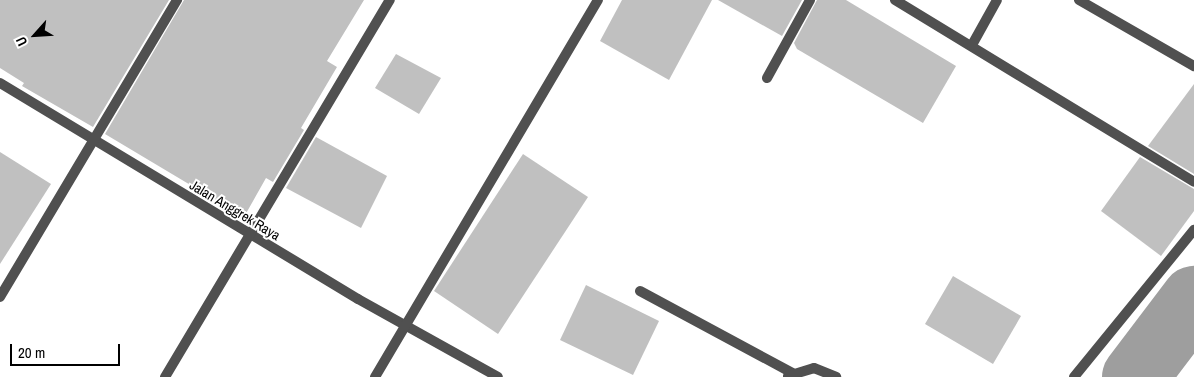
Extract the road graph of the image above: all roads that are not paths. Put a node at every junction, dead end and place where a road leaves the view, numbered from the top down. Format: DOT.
graph roads {
  1 [pos="177,0"];
  2 [pos="390,0"];
  3 [pos="598,0"];
  4 [pos="810,0"];
  5 [pos="895,0"];
  6 [pos="997,0"];
  7 [pos="1080,0"];
  8 [pos="972,45"];
  9 [pos="1194,66"];
  10 [pos="767,78"];
  11 [pos="0,83"];
  12 [pos="94,141"];
  13 [pos="1194,182"];
  14 [pos="1194,230"];
  15 [pos="253,236"];
  16 [pos="640,291"];
  17 [pos="0,297"];
  18 [pos="406,324"];
  19 [pos="790,375"];
  20 [pos="165,377"];
  21 [pos="374,377"];
  22 [pos="498,377"];
  23 [pos="836,377"];
  24 [pos="1074,377"];
  1 -- 12 [label="street"];
  2 -- 15 [label="street"];
  3 -- 18 [label="street"];
  4 -- 10 [label="street"];
  5 -- 8 [label="street"];
  6 -- 8 [label="street"];
  7 -- 9 [label="street"];
  8 -- 13 [label="street"];
  11 -- 12 [label="street, Jalan Anggrek Raya"];
  12 -- 15 [label="street, Jalan Anggrek Raya"];
  12 -- 17 [label="street"];
  14 -- 24 [label="street"];
  15 -- 18 [label="street, Jalan Anggrek Raya"];
  15 -- 20 [label="street"];
  16 -- 19 [label="street"];
  18 -- 21 [label="street"];
  18 -- 22 [label="street, Jalan Anggrek Raya"];
  19 -- 23 [label="street"];
}
